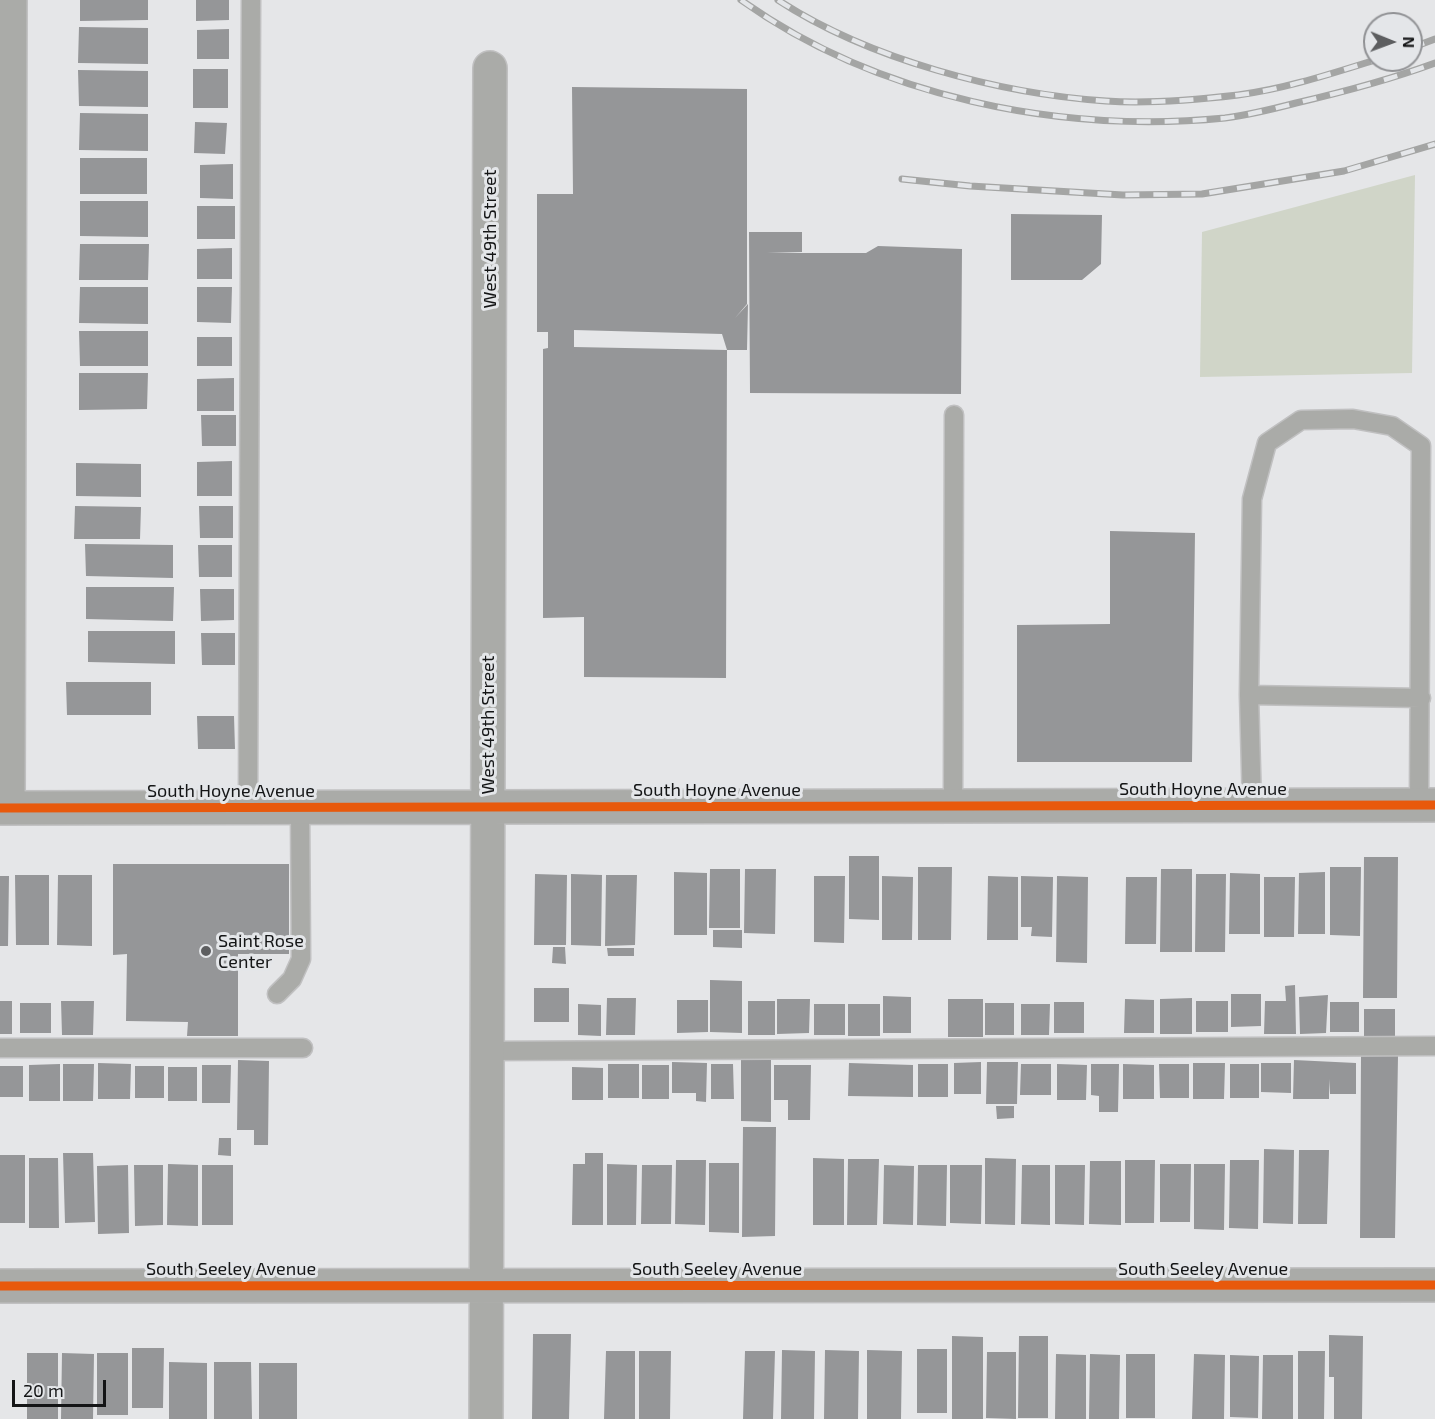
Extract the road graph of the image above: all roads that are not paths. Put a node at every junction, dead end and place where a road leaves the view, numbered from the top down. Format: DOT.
graph roads {
  1 [pos="10,0"];
  2 [pos="251,0"];
  3 [pos="490,68"];
  4 [pos="954,415"];
  5 [pos="5,575"];
  6 [pos="1249,695"];
  7 [pos="1421,698"];
  8 [pos="1427,805"];
  9 [pos="953,806"];
  10 [pos="1252,806"];
  11 [pos="4,807"];
  12 [pos="248,807"];
  13 [pos="300,807"];
  14 [pos="488,807"];
  15 [pos="277,994"];
  16 [pos="1435,1046"];
  17 [pos="0,1048"];
  18 [pos="303,1048"];
  19 [pos="487,1051"];
  20 [pos="486,1285"];
  21 [pos="1435,1285"];
  22 [pos="0,1286"];
  23 [pos="486,1419"];
  1 -- 5 [label="street"];
  2 -- 12 [label="lane"];
  3 -- 14 [label="street, West 49th Street"];
  4 -- 9 [label="lane"];
  5 -- 11 [label="street"];
  6 -- 7 [label="lane"];
  6 -- 7 [label="lane"];
  6 -- 10 [label="lane"];
  7 -- 8 [label="lane"];
  8 -- 10 [label="street, South Hoyne Avenue"];
  9 -- 10 [label="street, South Hoyne Avenue"];
  9 -- 14 [label="street, South Hoyne Avenue"];
  11 -- 12 [label="street, South Hoyne Avenue"];
  12 -- 13 [label="street, South Hoyne Avenue"];
  13 -- 14 [label="street, South Hoyne Avenue"];
  13 -- 15 [label="lane"];
  14 -- 19 [label="street, West 49th Street"];
  16 -- 19 [label="lane"];
  17 -- 18 [label="lane"];
  19 -- 20 [label="street, West 49th Street"];
  20 -- 21 [label="street, South Seeley Avenue"];
  20 -- 22 [label="street, South Seeley Avenue"];
  20 -- 23 [label="street, West 49th Street"];
}
